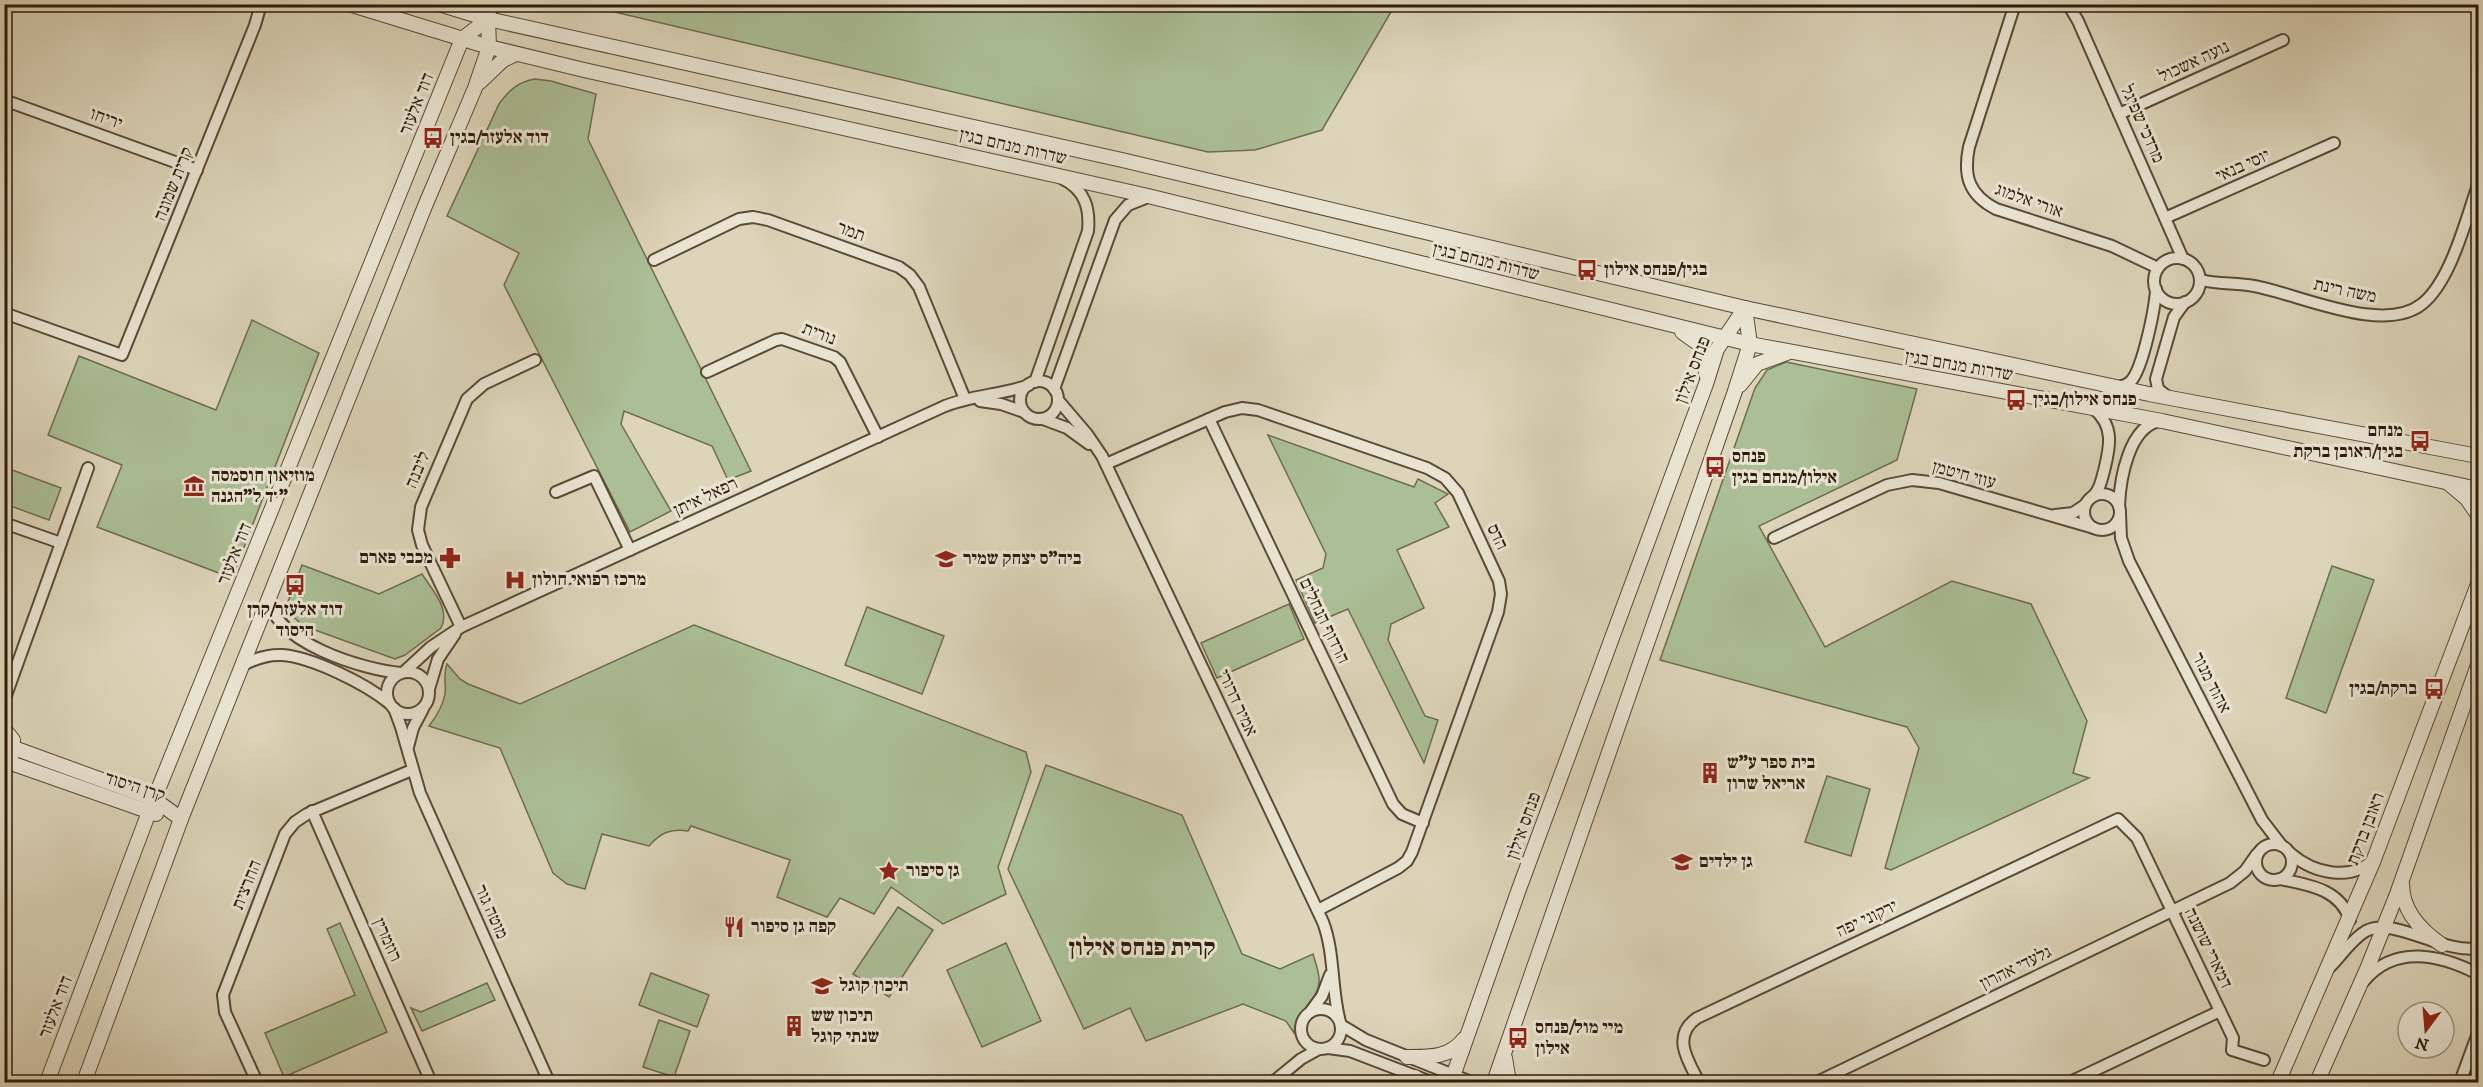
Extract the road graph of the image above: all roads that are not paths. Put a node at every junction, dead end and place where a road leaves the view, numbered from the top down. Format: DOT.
graph roads {
  1 [pos="261,4"];
  2 [pos="268,4"];
  3 [pos="349,4"];
  4 [pos="439,4"];
  5 [pos="494,4"];
  6 [pos="2015,4"];
  7 [pos="2073,6"];
  8 [pos="488,19"];
  9 [pos="255,25"];
  10 [pos="462,39"];
  11 [pos="2283,39"];
  12 [pos="489,47"];
  13 [pos="516,54"];
  14 [pos="475,88"];
  15 [pos="4,100"];
  16 [pos="2120,114"];
  17 [pos="2334,143"];
  18 [pos="197,170"];
  19 [pos="1055,175"];
  20 [pos="2478,185"];
  21 [pos="1153,198"];
  22 [pos="2165,218"];
  23 [pos="2183,259"];
  24 [pos="654,260"];
  25 [pos="2158,268"];
  26 [pos="2200,280"];
  27 [pos="2156,289"];
  28 [pos="2185,302"];
  29 [pos="1745,308"];
  30 [pos="4,313"];
  31 [pos="1676,327"];
  32 [pos="1724,338"];
  33 [pos="1749,344"];
  34 [pos="1788,353"];
  35 [pos="535,360"];
  36 [pos="707,372"];
  37 [pos="1032,384"];
  38 [pos="1707,384"];
  39 [pos="2118,387"];
  40 [pos="1734,391"];
  41 [pos="1056,394"];
  42 [pos="2169,397"];
  43 [pos="965,399"];
  44 [pos="2093,408"];
  45 [pos="1024,412"];
  46 [pos="1043,418"];
  47 [pos="1209,419"];
  48 [pos="2162,421"];
  49 [pos="878,437"];
  50 [pos="2478,456"];
  51 [pos="1103,459"];
  52 [pos="88,468"];
  53 [pos="2447,482"];
  54 [pos="2478,489"];
  55 [pos="556,492"];
  56 [pos="2088,501"];
  57 [pos="2119,510"];
  58 [pos="2478,515"];
  59 [pos="2049,516"];
  60 [pos="4,523"];
  61 [pos="2097,529"];
  62 [pos="1774,538"];
  63 [pos="61,543"];
  64 [pos="630,550"];
  65 [pos="2129,561"];
  66 [pos="2478,584"];
  67 [pos="270,597"];
  68 [pos="462,627"];
  69 [pos="2478,665"];
  70 [pos="242,666"];
  71 [pos="402,673"];
  72 [pos="429,689"];
  73 [pos="4,701"];
  74 [pos="391,706"];
  75 [pos="424,708"];
  76 [pos="4,729"];
  77 [pos="14,748"];
  78 [pos="408,754"];
  79 [pos="6,764"];
  80 [pos="412,770"];
  81 [pos="151,806"];
  82 [pos="312,811"];
  83 [pos="181,819"];
  84 [pos="2118,819"];
  85 [pos="2262,820"];
  86 [pos="1424,822"];
  87 [pos="2286,850"];
  88 [pos="2258,853"];
  89 [pos="2375,857"];
  90 [pos="2274,880"];
  91 [pos="2402,881"];
  92 [pos="2230,883"];
  93 [pos="1318,910"];
  94 [pos="2172,911"];
  95 [pos="2350,920"];
  96 [pos="2383,927"];
  97 [pos="2442,945"];
  98 [pos="2478,948"];
  99 [pos="2478,960"];
  100 [pos="1331,969"];
  101 [pos="2327,971"];
  102 [pos="2478,972"];
  103 [pos="2360,986"];
  104 [pos="2220,1011"];
  105 [pos="1309,1013"];
  106 [pos="1340,1024"];
  107 [pos="1302,1033"];
  108 [pos="1469,1033"];
  109 [pos="2478,1033"];
  110 [pos="1324,1048"];
  111 [pos="1505,1051"];
  112 [pos="1407,1057"];
  113 [pos="2264,1060"];
  114 [pos="1287,1071"];
  115 [pos="1453,1079"];
  116 [pos="1418,1080"];
  117 [pos="47,1083"];
  118 [pos="84,1083"];
  119 [pos="257,1083"];
  120 [pos="431,1083"];
  121 [pos="549,1083"];
  122 [pos="1273,1083"];
  123 [pos="1431,1083"];
  124 [pos="1471,1083"];
  125 [pos="1494,1083"];
  126 [pos="1509,1083"];
  127 [pos="1699,1083"];
  128 [pos="1817,1083"];
  129 [pos="2070,1083"];
  130 [pos="2278,1083"];
  131 [pos="2317,1083"];
  132 [pos="2460,1083"];
  1 -- 9 [label="street, קרית שמונה"];
  2 -- 9 [label="street, קרית שמונה"];
  3 -- 10 [label="street, שדרות מנחם בגין"];
  4 -- 8 [label="street, שדרות מנחם בגין"];
  5 -- 8 [label="street"];
  6 -- 25 [label="street, אורי אלמוג"];
  7 -- 16 [label="street, מרדכי שפיגל"];
  8 -- 10 [label="street"];
  8 -- 12 [label="street"];
  8 -- 29 [label="street, שדרות מנחם בגין"];
  9 -- 18 [label="street, קרית שמונה"];
  10 -- 12 [label="street, שדרות מנחם בגין"];
  10 -- 81 [label="street, דוד אלעזר"];
  11 -- 16 [label="street, נועה אשכול"];
  12 -- 13 [label="street, שדרות מנחם בגין"];
  12 -- 14 [label="street"];
  13 -- 14 [label="street"];
  13 -- 19 [label="street, שדרות מנחם בגין"];
  14 -- 67 [label="street"];
  15 -- 18 [label="street, יריחו"];
  16 -- 22 [label="street, מרדכי שפיגל"];
  17 -- 22 [label="street, יוסי בנאי"];
  18 -- 30 [label="street, קרית שמונה"];
  19 -- 21 [label="street, שדרות מנחם בגין"];
  19 -- 37 [label="street"];
  20 -- 26 [label="street, משה רינת"];
  21 -- 31 [label="street, שדרות מנחם בגין"];
  21 -- 41 [label="street"];
  22 -- 23 [label="street, מרדכי שפיגל"];
  23 -- 25 [label="street"];
  23 -- 26 [label="street"];
  24 -- 43 [label="street, תמר"];
  25 -- 27 [label="street"];
  26 -- 28 [label="street"];
  27 -- 28 [label="street"];
  27 -- 39 [label="street"];
  28 -- 42 [label="street"];
  29 -- 32 [label="street, פנחס אילון"];
  29 -- 33 [label="street"];
  29 -- 39 [label="street, שדרות מנחם בגין"];
  31 -- 32 [label="street, שדרות מנחם בגין"];
  31 -- 38 [label="street"];
  32 -- 33 [label="street, שדרות מנחם בגין"];
  32 -- 38 [label="street, פנחס אילון"];
  33 -- 34 [label="street, שדרות מנחם בגין"];
  33 -- 40 [label="street"];
  34 -- 40 [label="street"];
  34 -- 44 [label="street, שדרות מנחם בגין"];
  35 -- 68 [label="street, ליבנה"];
  36 -- 49 [label="street, נורית"];
  37 -- 41 [label="street"];
  37 -- 43 [label="street, רפאל איתן"];
  37 -- 45 [label="street"];
  38 -- 108 [label="street, פנחס אילון"];
  39 -- 42 [label="street, שדרות מנחם בגין"];
  40 -- 111 [label="street"];
  41 -- 46 [label="street"];
  41 -- 51 [label="street, אמיר דרורי"];
  42 -- 50 [label="street, שדרות מנחם בגין"];
  43 -- 45 [label="street"];
  43 -- 49 [label="street, רפאל איתן"];
  44 -- 48 [label="street, שדרות מנחם בגין"];
  44 -- 56 [label="street"];
  45 -- 46 [label="street"];
  46 -- 51 [label="street, אמיר דרורי"];
  47 -- 51 [label="street, הדס"];
  47 -- 86 [label="street, הרדוף הנחלים"];
  47 -- 86 [label="street, הדס"];
  48 -- 53 [label="street, שדרות מנחם בגין"];
  48 -- 57 [label="street, אהוד מנור"];
  49 -- 64 [label="street, רפאל איתן"];
  51 -- 93 [label="street, אמיר דרורי"];
  52 -- 63 [label="street"];
  53 -- 54 [label="street, שדרות מנחם בגין"];
  53 -- 58 [label="street"];
  55 -- 64 [label="street"];
  56 -- 57 [label="street"];
  56 -- 59 [label="street, עוזי חיטמן"];
  56 -- 61 [label="street"];
  57 -- 61 [label="street"];
  57 -- 65 [label="street, אהוד מנור"];
  59 -- 61 [label="street, עוזי חיטמן"];
  59 -- 62 [label="street, עוזי חיטמן"];
  60 -- 63 [label="street"];
  61 -- 65 [label="street, אהוד מנור"];
  63 -- 73 [label="street"];
  64 -- 68 [label="street, רפאל איתן"];
  65 -- 85 [label="street, אהוד מנור"];
  66 -- 89 [label="street, ראובן ברקת"];
  67 -- 70 [label="street"];
  67 -- 71 [label="street"];
  68 -- 71 [label="street, רפאל איתן"];
  68 -- 72 [label="street, רפאל איתן"];
  69 -- 91 [label="street"];
  70 -- 74 [label="street"];
  70 -- 83 [label="street"];
  71 -- 72 [label="street"];
  71 -- 74 [label="street"];
  72 -- 75 [label="street"];
  74 -- 75 [label="street"];
  74 -- 78 [label="street, מוטה גור"];
  75 -- 78 [label="street, מוטה גור"];
  76 -- 77 [label="street"];
  77 -- 79 [label="street"];
  77 -- 81 [label="street, קרן היסוד"];
  78 -- 80 [label="street, מוטה גור"];
  79 -- 81 [label="street, קרן היסוד"];
  80 -- 82 [label="street, החרצית"];
  80 -- 121 [label="street, מוטה גור"];
  81 -- 83 [label="street, קרן היסוד"];
  81 -- 117 [label="street, דוד אלעזר"];
  82 -- 119 [label="street, החרצית"];
  82 -- 120 [label="street, רוזמרין"];
  83 -- 118 [label="street"];
  84 -- 94 [label="street, דמארי שושנה"];
  84 -- 127 [label="street, ירקוני יפה"];
  85 -- 87 [label="street, אהוד מנור"];
  85 -- 88 [label="street"];
  86 -- 93 [label="street, הדס"];
  87 -- 88 [label="street"];
  87 -- 89 [label="street"];
  87 -- 90 [label="street"];
  88 -- 90 [label="street"];
  88 -- 92 [label="street, גלעדי אהרון"];
  89 -- 95 [label="street, ראובן ברקת"];
  90 -- 92 [label="street, גלעדי אהרון"];
  90 -- 95 [label="street, גלעדי אהרון"];
  91 -- 96 [label="street"];
  91 -- 97 [label="street"];
  92 -- 94 [label="street, גלעדי אהרון"];
  93 -- 100 [label="street, אמיר דרורי"];
  94 -- 104 [label="street, דמארי שושנה"];
  94 -- 128 [label="street, גלעדי אהרון"];
  95 -- 101 [label="street, ראובן ברקת"];
  96 -- 97 [label="street"];
  96 -- 101 [label="street"];
  96 -- 103 [label="street"];
  97 -- 98 [label="street"];
  99 -- 102 [label="street"];
  100 -- 105 [label="street, אמיר דרורי"];
  100 -- 106 [label="street, אמיר דרורי"];
  101 -- 130 [label="street, ראובן ברקת"];
  102 -- 103 [label="street"];
  103 -- 131 [label="street"];
  104 -- 113 [label="street"];
  104 -- 129 [label="street, דמארי שושנה"];
  105 -- 106 [label="street"];
  105 -- 107 [label="street"];
  106 -- 110 [label="street"];
  106 -- 112 [label="street"];
  107 -- 110 [label="street"];
  107 -- 114 [label="street"];
  108 -- 112 [label="street"];
  108 -- 115 [label="street, פנחס אילון"];
  109 -- 132 [label="street"];
  110 -- 114 [label="street"];
  110 -- 116 [label="street"];
  111 -- 125 [label="street"];
  111 -- 126 [label="street"];
  112 -- 115 [label="street"];
  114 -- 122 [label="street"];
  115 -- 124 [label="street"];
  116 -- 123 [label="street"];
}
